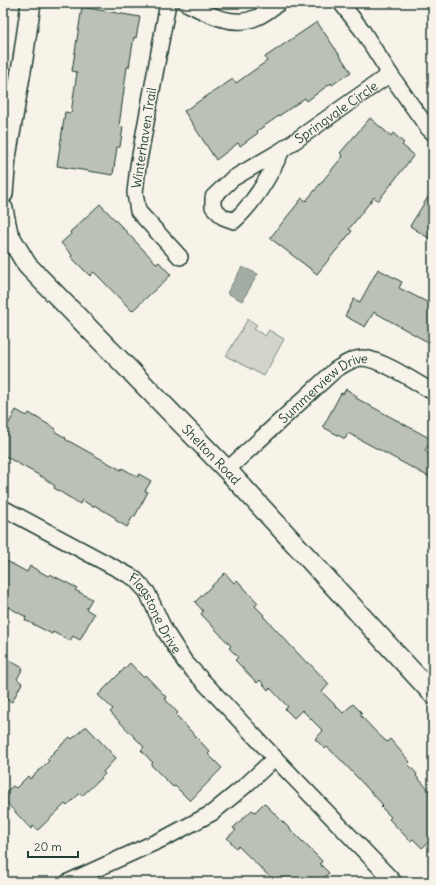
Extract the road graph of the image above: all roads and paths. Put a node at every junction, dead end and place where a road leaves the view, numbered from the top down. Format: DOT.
graph roads {
  1 [pos="31,3"];
  2 [pos="168,3"];
  3 [pos="186,3"];
  4 [pos="279,3"];
  5 [pos="341,3"];
  6 [pos="390,74"];
  7 [pos="433,133"];
  8 [pos="282,150"];
  9 [pos="3,194"];
  10 [pos="4,215"];
  11 [pos="180,257"];
  12 [pos="433,392"];
  13 [pos="227,470"];
  14 [pos="3,508"];
  15 [pos="433,694"];
  16 [pos="275,758"];
  17 [pos="68,882"];
  18 [pos="394,882"];
  1 -- 9 [label="street"];
  2 -- 11 [label="street, Winterhaven Trail"];
  3 -- 4 [label="street"];
  5 -- 6 [label="street"];
  6 -- 7 [label="street"];
  6 -- 8 [label="street, Springvale Circle"];
  8 -- 8 [label="street, Springvale Circle"];
  10 -- 13 [label="street, Shelton Road"];
  12 -- 13 [label="street, Summerview Drive"];
  13 -- 15 [label="street, Shelton Road"];
  14 -- 16 [label="street, Flagstone Drive"];
  16 -- 17 [label="street"];
  16 -- 18 [label="street, Flagstone Drive"];
}
